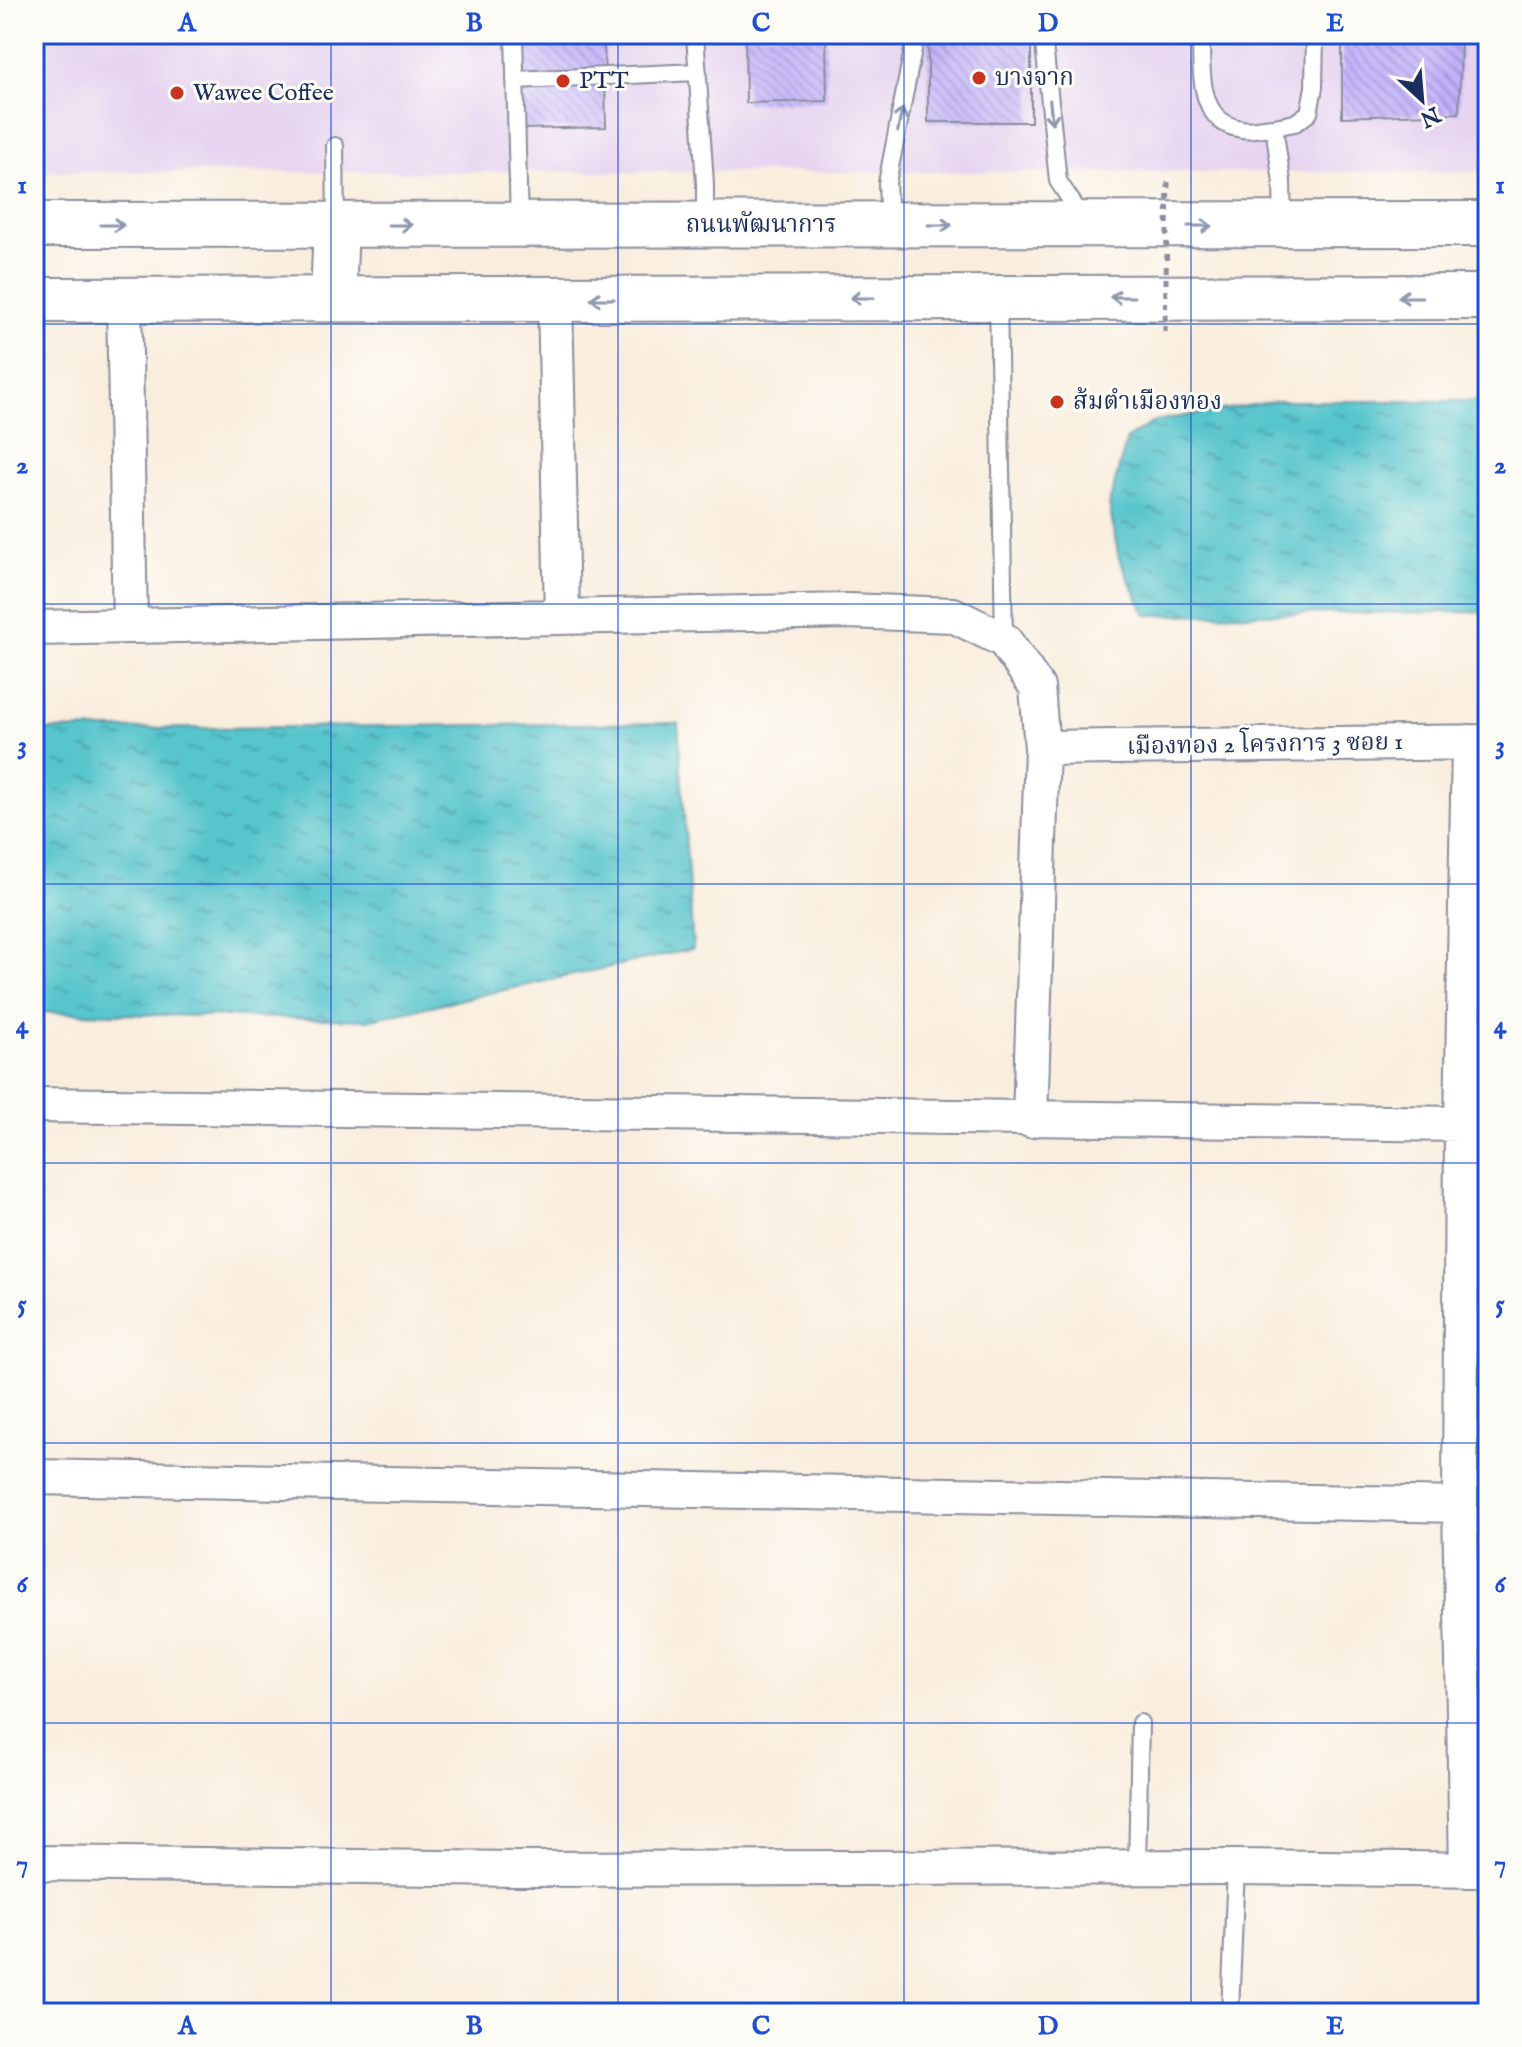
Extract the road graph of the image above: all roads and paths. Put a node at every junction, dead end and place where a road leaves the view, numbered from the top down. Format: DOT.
graph roads {
  1 [pos="514,34"];
  2 [pos="695,34"];
  3 [pos="916,34"];
  4 [pos="1043,34"];
  5 [pos="1201,34"];
  6 [pos="1315,34"];
  7 [pos="698,72"];
  8 [pos="515,80"];
  9 [pos="1274,127"];
  10 [pos="335,146"];
  11 [pos="1168,181"];
  12 [pos="1488,224"];
  13 [pos="34,225"];
  14 [pos="336,225"];
  15 [pos="519,225"];
  16 [pos="705,225"];
  17 [pos="889,225"];
  18 [pos="1087,225"];
  19 [pos="1283,226"];
  20 [pos="1488,297"];
  21 [pos="998,298"];
  22 [pos="124,299"];
  23 [pos="333,299"];
  24 [pos="555,299"];
  25 [pos="34,300"];
  26 [pos="1165,332"];
  27 [pos="562,616"];
  28 [pos="130,625"];
  29 [pos="34,628"];
  30 [pos="1004,640"];
  31 [pos="1479,742"];
  32 [pos="1042,748"];
  33 [pos="34,1105"];
  34 [pos="1030,1120"];
  35 [pos="1462,1124"];
  36 [pos="34,1477"];
  37 [pos="1460,1505"];
  38 [pos="1140,1723"];
  39 [pos="34,1863"];
  40 [pos="1236,1867"];
  41 [pos="1137,1868"];
  42 [pos="1477,1870"];
  43 [pos="1230,2013"];
  1 -- 8 [label="lane"];
  2 -- 7 [label="lane"];
  17 -- 3 [label="lane, one-way"];
  4 -- 18 [label="lane, one-way"];
  5 -- 9 [label="lane"];
  6 -- 9 [label="lane"];
  7 -- 8 [label="lane"];
  7 -- 16 [label="lane"];
  8 -- 15 [label="lane"];
  9 -- 19 [label="lane"];
  10 -- 14 [label="lane"];
  11 -- 26 [label="path, bridge"];
  12 -- 19 [label="main road, ถนนพัฒนาการ"];
  13 -- 14 [label="main road, ถนนพัฒนาการ, one-way"];
  14 -- 15 [label="main road, ถนนพัฒนาการ, one-way"];
  14 -- 23 [label="main road"];
  15 -- 16 [label="main road, ถนนพัฒนาการ"];
  16 -- 17 [label="main road, ถนนพัฒนาการ"];
  17 -- 18 [label="main road, ถนนพัฒนาการ, one-way"];
  18 -- 19 [label="main road, ถนนพัฒนาการ, one-way"];
  20 -- 21 [label="main road, one-way"];
  21 -- 24 [label="main road, one-way"];
  21 -- 30 [label="lane"];
  22 -- 23 [label="main road"];
  22 -- 25 [label="main road"];
  22 -- 28 [label="street"];
  23 -- 24 [label="main road"];
  24 -- 27 [label="street"];
  27 -- 28 [label="street"];
  27 -- 30 [label="street"];
  28 -- 29 [label="street"];
  30 -- 32 [label="street"];
  31 -- 32 [label="street, เมืองทอง 2 โครงการ 3 ซอย 1"];
  31 -- 35 [label="street"];
  32 -- 34 [label="street"];
  33 -- 34 [label="street"];
  34 -- 35 [label="street"];
  35 -- 37 [label="street"];
  36 -- 37 [label="street"];
  37 -- 42 [label="street"];
  38 -- 41 [label="lane"];
  39 -- 41 [label="street"];
  40 -- 41 [label="street"];
  40 -- 42 [label="street"];
  40 -- 43 [label="lane"];
}
